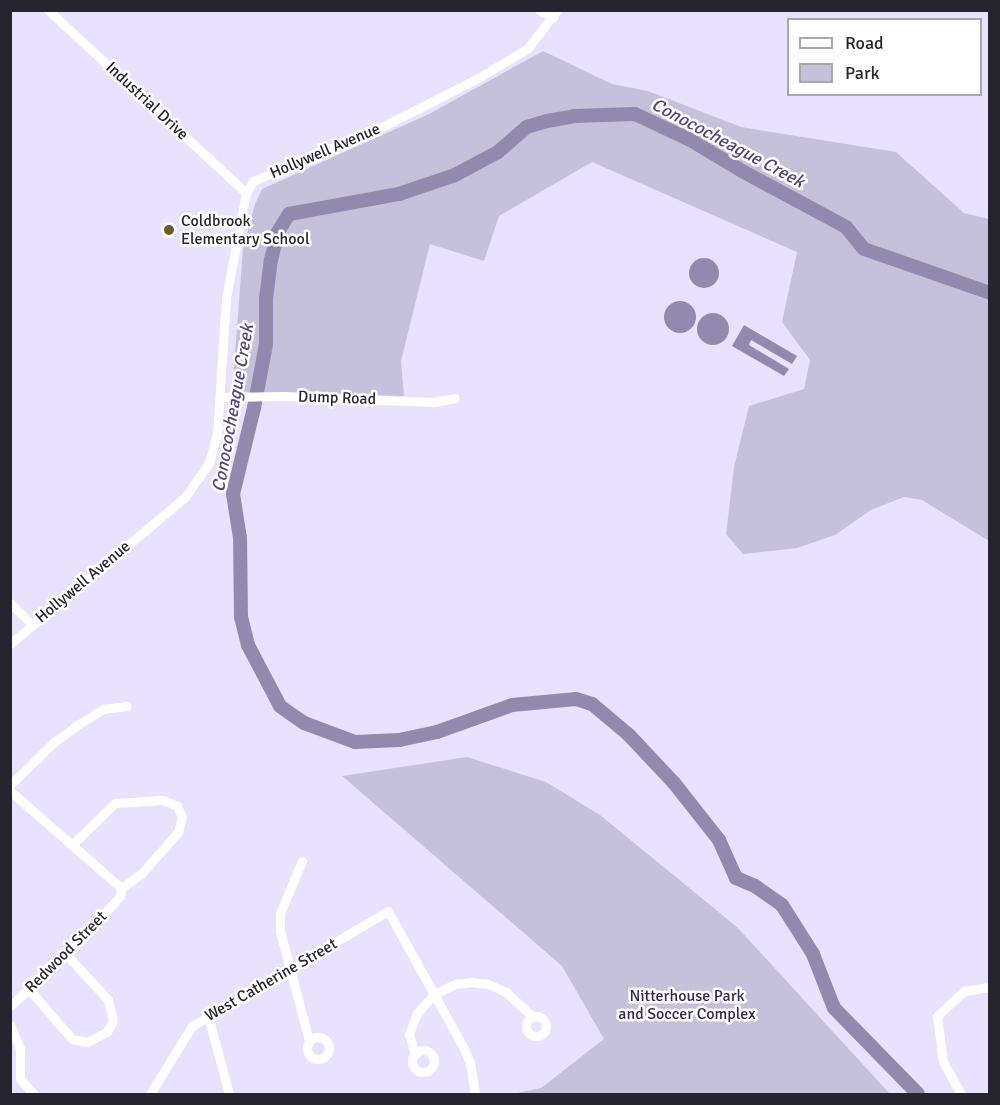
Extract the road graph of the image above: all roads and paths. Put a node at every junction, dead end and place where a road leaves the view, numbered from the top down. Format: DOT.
graph roads {
  1 [pos="48,10"];
  2 [pos="539,10"];
  3 [pos="555,14"];
  4 [pos="246,193"];
  5 [pos="220,398"];
  6 [pos="455,398"];
  7 [pos="10,603"];
  8 [pos="33,624"];
  9 [pos="10,644"];
  10 [pos="127,706"];
  11 [pos="10,785"];
  12 [pos="10,791"];
  13 [pos="72,845"];
  14 [pos="302,861"];
  15 [pos="120,892"];
  16 [pos="67,955"];
  17 [pos="290,969"];
  18 [pos="990,987"];
  19 [pos="29,990"];
  20 [pos="433,995"];
  21 [pos="10,1006"];
  22 [pos="208,1016"];
  23 [pos="532,1016"];
  24 [pos="10,1025"];
  25 [pos="309,1041"];
  26 [pos="415,1054"];
  27 [pos="34,1095"];
  28 [pos="150,1095"];
  29 [pos="229,1095"];
  30 [pos="475,1095"];
  31 [pos="961,1095"];
  1 -- 4 [label="street, Industrial Drive"];
  2 -- 3 [label="street"];
  3 -- 4 [label="street, Hollywell Avenue"];
  4 -- 5 [label="street, Hollywell Avenue"];
  5 -- 6 [label="street, Dump Road"];
  5 -- 8 [label="street, Hollywell Avenue"];
  7 -- 8 [label="street"];
  8 -- 9 [label="street, Hollywell Avenue"];
  10 -- 11 [label="street"];
  12 -- 13 [label="street"];
  13 -- 15 [label="street"];
  13 -- 15 [label="street, Redwood Street"];
  14 -- 17 [label="street"];
  15 -- 16 [label="street, Redwood Street"];
  16 -- 19 [label="street, Redwood Street"];
  16 -- 19 [label="street"];
  17 -- 20 [label="street, West Catherine Street"];
  17 -- 22 [label="street, West Catherine Street"];
  17 -- 25 [label="street"];
  18 -- 31 [label="street"];
  19 -- 21 [label="street, Redwood Street"];
  20 -- 23 [label="street"];
  20 -- 26 [label="street"];
  20 -- 30 [label="street"];
  22 -- 28 [label="street, West Catherine Street"];
  22 -- 29 [label="street"];
  24 -- 27 [label="street"];
}
